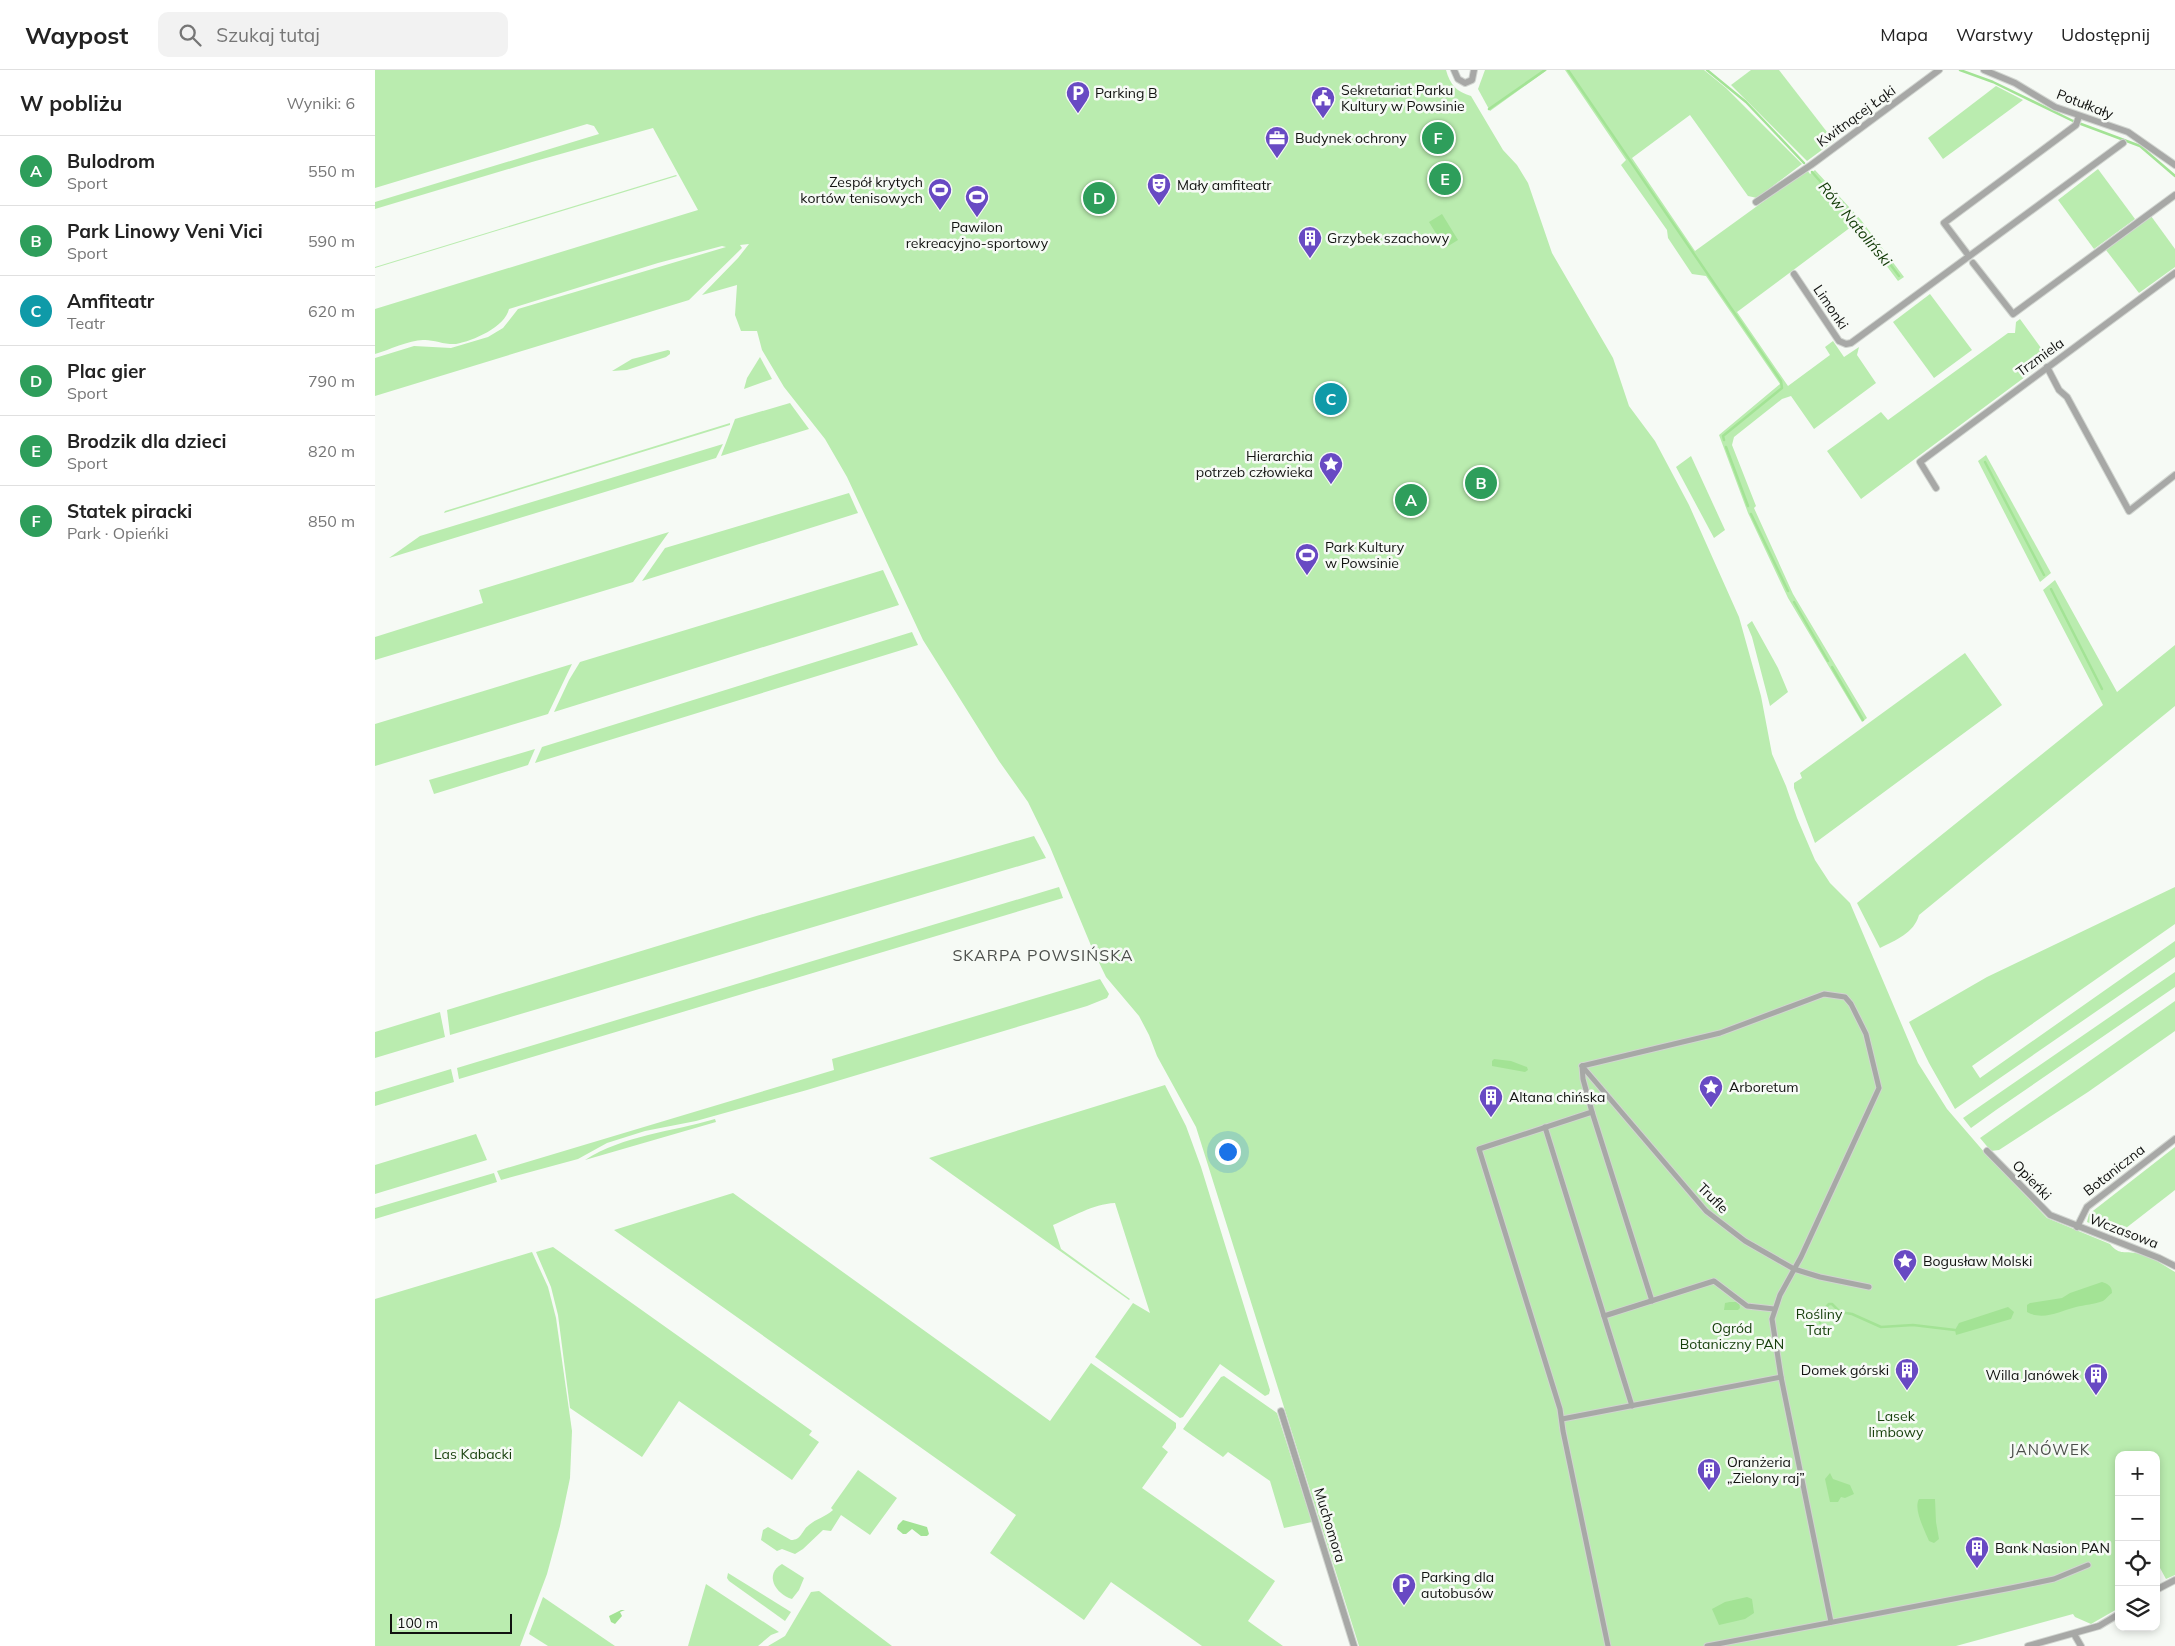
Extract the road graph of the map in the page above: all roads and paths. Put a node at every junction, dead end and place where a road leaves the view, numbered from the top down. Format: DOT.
graph roads {
  1 [pos="1454,70"];
  2 [pos="1474,70"];
  3 [pos="1939,70"];
  4 [pos="1984,70"];
  5 [pos="2078,120"];
  6 [pos="2123,143"];
  7 [pos="2175,165"];
  8 [pos="2175,195"];
  9 [pos="1756,202"];
  10 [pos="1969,256"];
  11 [pos="1973,263"];
  12 [pos="2175,273"];
  13 [pos="1794,274"];
  14 [pos="2047,368"];
  15 [pos="2175,475"];
  16 [pos="1937,488"];
  17 [pos="1582,1066"];
  18 [pos="1592,1112"];
  19 [pos="1545,1127"];
  20 [pos="2175,1139"];
  21 [pos="1987,1151"];
  22 [pos="2063,1220"];
  23 [pos="2077,1226"];
  24 [pos="2175,1266"];
  25 [pos="1794,1269"];
  26 [pos="1869,1287"];
  27 [pos="1652,1301"];
  28 [pos="1774,1309"];
  29 [pos="1604,1316"];
  30 [pos="1781,1377"];
  31 [pos="1632,1406"];
  32 [pos="1281,1411"];
  33 [pos="1562,1419"];
  34 [pos="2088,1565"];
  35 [pos="2175,1580"];
  36 [pos="2160,1588"];
  37 [pos="2115,1616"];
  38 [pos="1831,1622"];
  39 [pos="2074,1634"];
  40 [pos="1355,1646"];
  41 [pos="1608,1646"];
  42 [pos="1707,1646"];
  43 [pos="2028,1646"];
  44 [pos="2081,1646"];
  1 -- 2 [label="street"];
  3 -- 9 [label="street, Kwitnącej Łąki"];
  4 -- 5 [label="street, Potułkały"];
  5 -- 7 [label="street, Potułkały"];
  5 -- 10 [label="street"];
  6 -- 10 [label="street"];
  8 -- 11 [label="street"];
  10 -- 13 [label="street, Limonki"];
  12 -- 14 [label="street, Trzmiela"];
  14 -- 15 [label="street"];
  14 -- 16 [label="street, Trzmiela"];
  17 -- 18 [label="street"];
  17 -- 25 [label="street, Trufle"];
  17 -- 25 [label="street"];
  18 -- 19 [label="street"];
  18 -- 27 [label="street"];
  19 -- 29 [label="street"];
  19 -- 33 [label="street"];
  20 -- 23 [label="street, Botaniczna"];
  21 -- 22 [label="street, Opieńki"];
  22 -- 23 [label="street, Wczasowa"];
  23 -- 24 [label="street, Wczasowa"];
  25 -- 26 [label="street, Trufle"];
  25 -- 28 [label="street"];
  27 -- 28 [label="street"];
  27 -- 29 [label="street"];
  28 -- 30 [label="street"];
  29 -- 31 [label="street"];
  30 -- 31 [label="street"];
  30 -- 38 [label="street"];
  31 -- 33 [label="street"];
  32 -- 40 [label="street, Muchomora"];
  33 -- 41 [label="street"];
  34 -- 38 [label="street"];
  35 -- 36 [label="street"];
  37 -- 39 [label="street"];
  38 -- 42 [label="street"];
  39 -- 43 [label="street"];
  39 -- 44 [label="street"];
}
